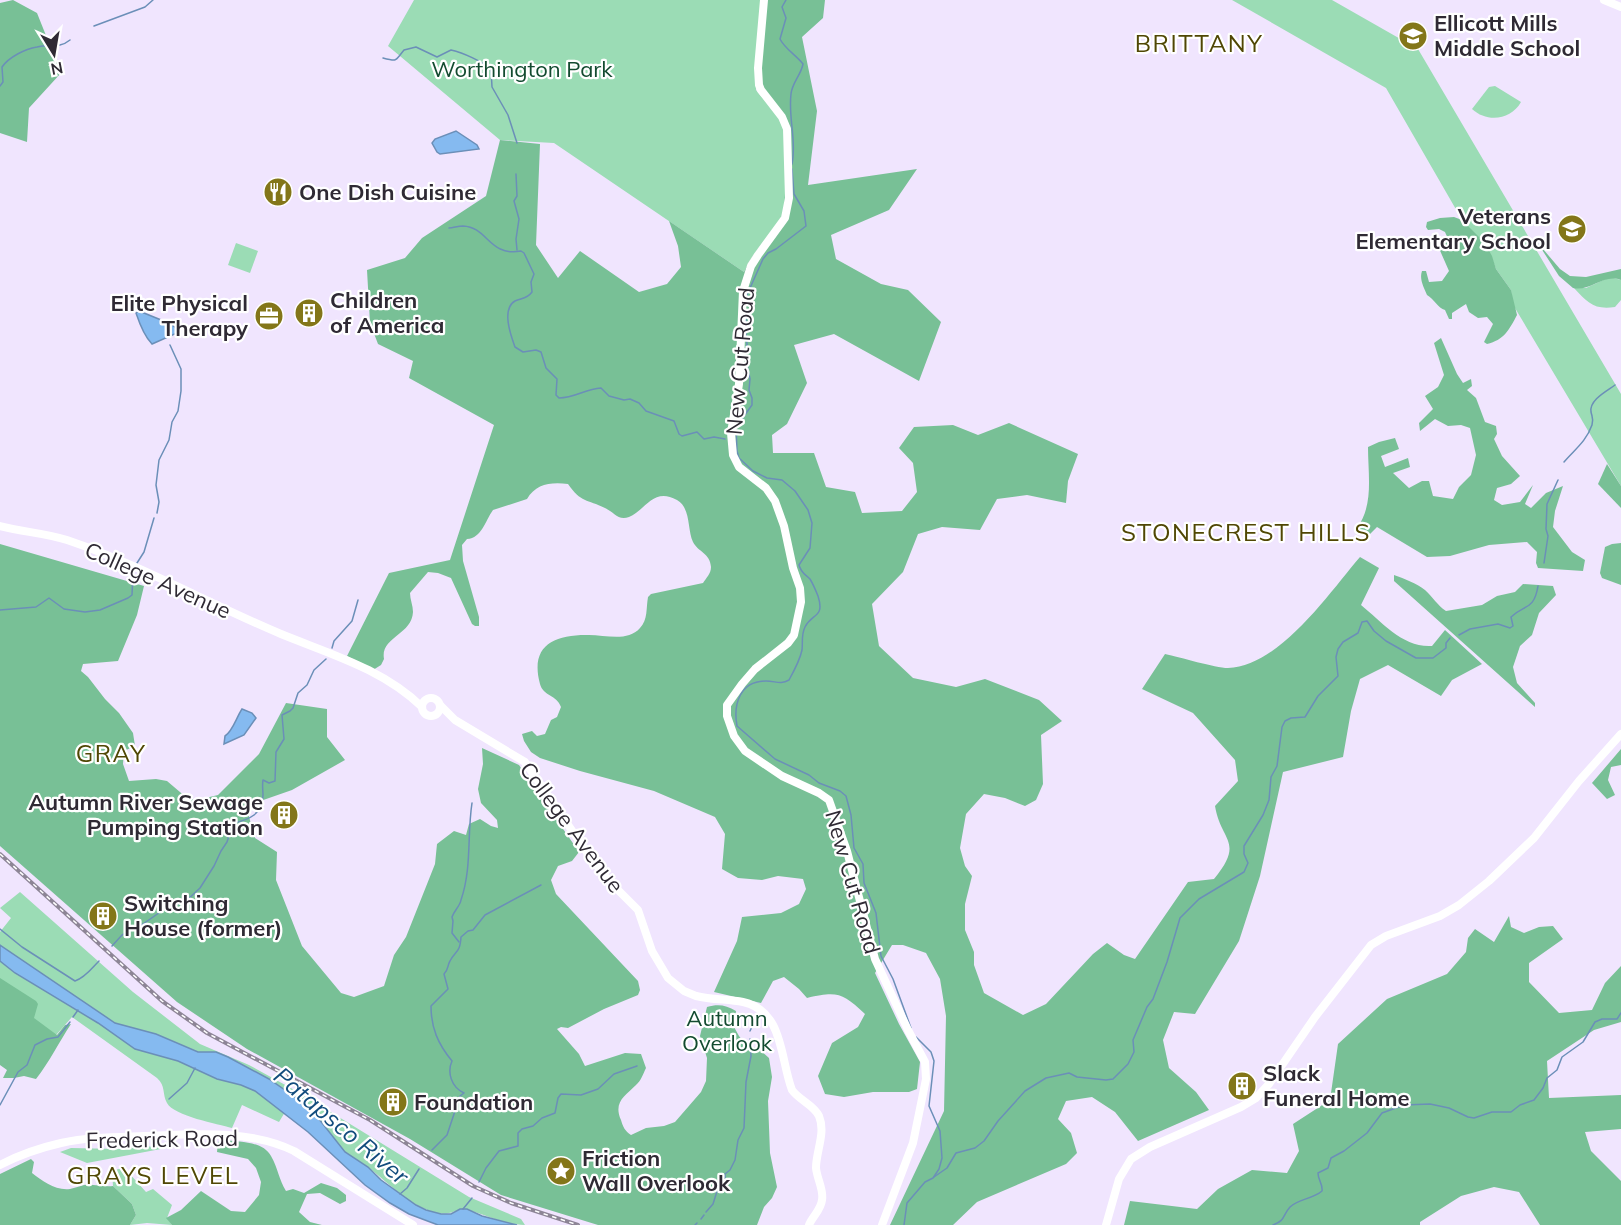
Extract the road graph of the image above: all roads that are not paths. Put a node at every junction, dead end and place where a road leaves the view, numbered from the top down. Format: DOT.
graph roads {
  1 [pos="765,0"];
  2 [pos="1604,0"];
  3 [pos="1614,0"];
  4 [pos="1621,5"];
  5 [pos="0,526"];
  6 [pos="409,695"];
  7 [pos="426,699"];
  8 [pos="440,705"];
  9 [pos="422,707"];
  10 [pos="435,716"];
  11 [pos="455,720"];
  12 [pos="1621,734"];
  13 [pos="0,1165"];
  14 [pos="413,1225"];
  15 [pos="809,1225"];
  16 [pos="882,1225"];
  17 [pos="1106,1225"];
  1 -- 16 [label="street, New Cut Road"];
  2 -- 4 [label="street"];
  3 -- 4 [label="street"];
  5 -- 6 [label="street, College Avenue"];
  6 -- 7 [label="street, College Avenue"];
  6 -- 9 [label="street, College Avenue"];
  7 -- 8 [label="street, College Avenue"];
  7 -- 9 [label="street"];
  8 -- 10 [label="street"];
  8 -- 11 [label="street, College Avenue"];
  9 -- 10 [label="street, College Avenue"];
  10 -- 11 [label="street, College Avenue"];
  11 -- 15 [label="street, College Avenue"];
  12 -- 17 [label="street"];
  13 -- 14 [label="street, Frederick Road"];
}
